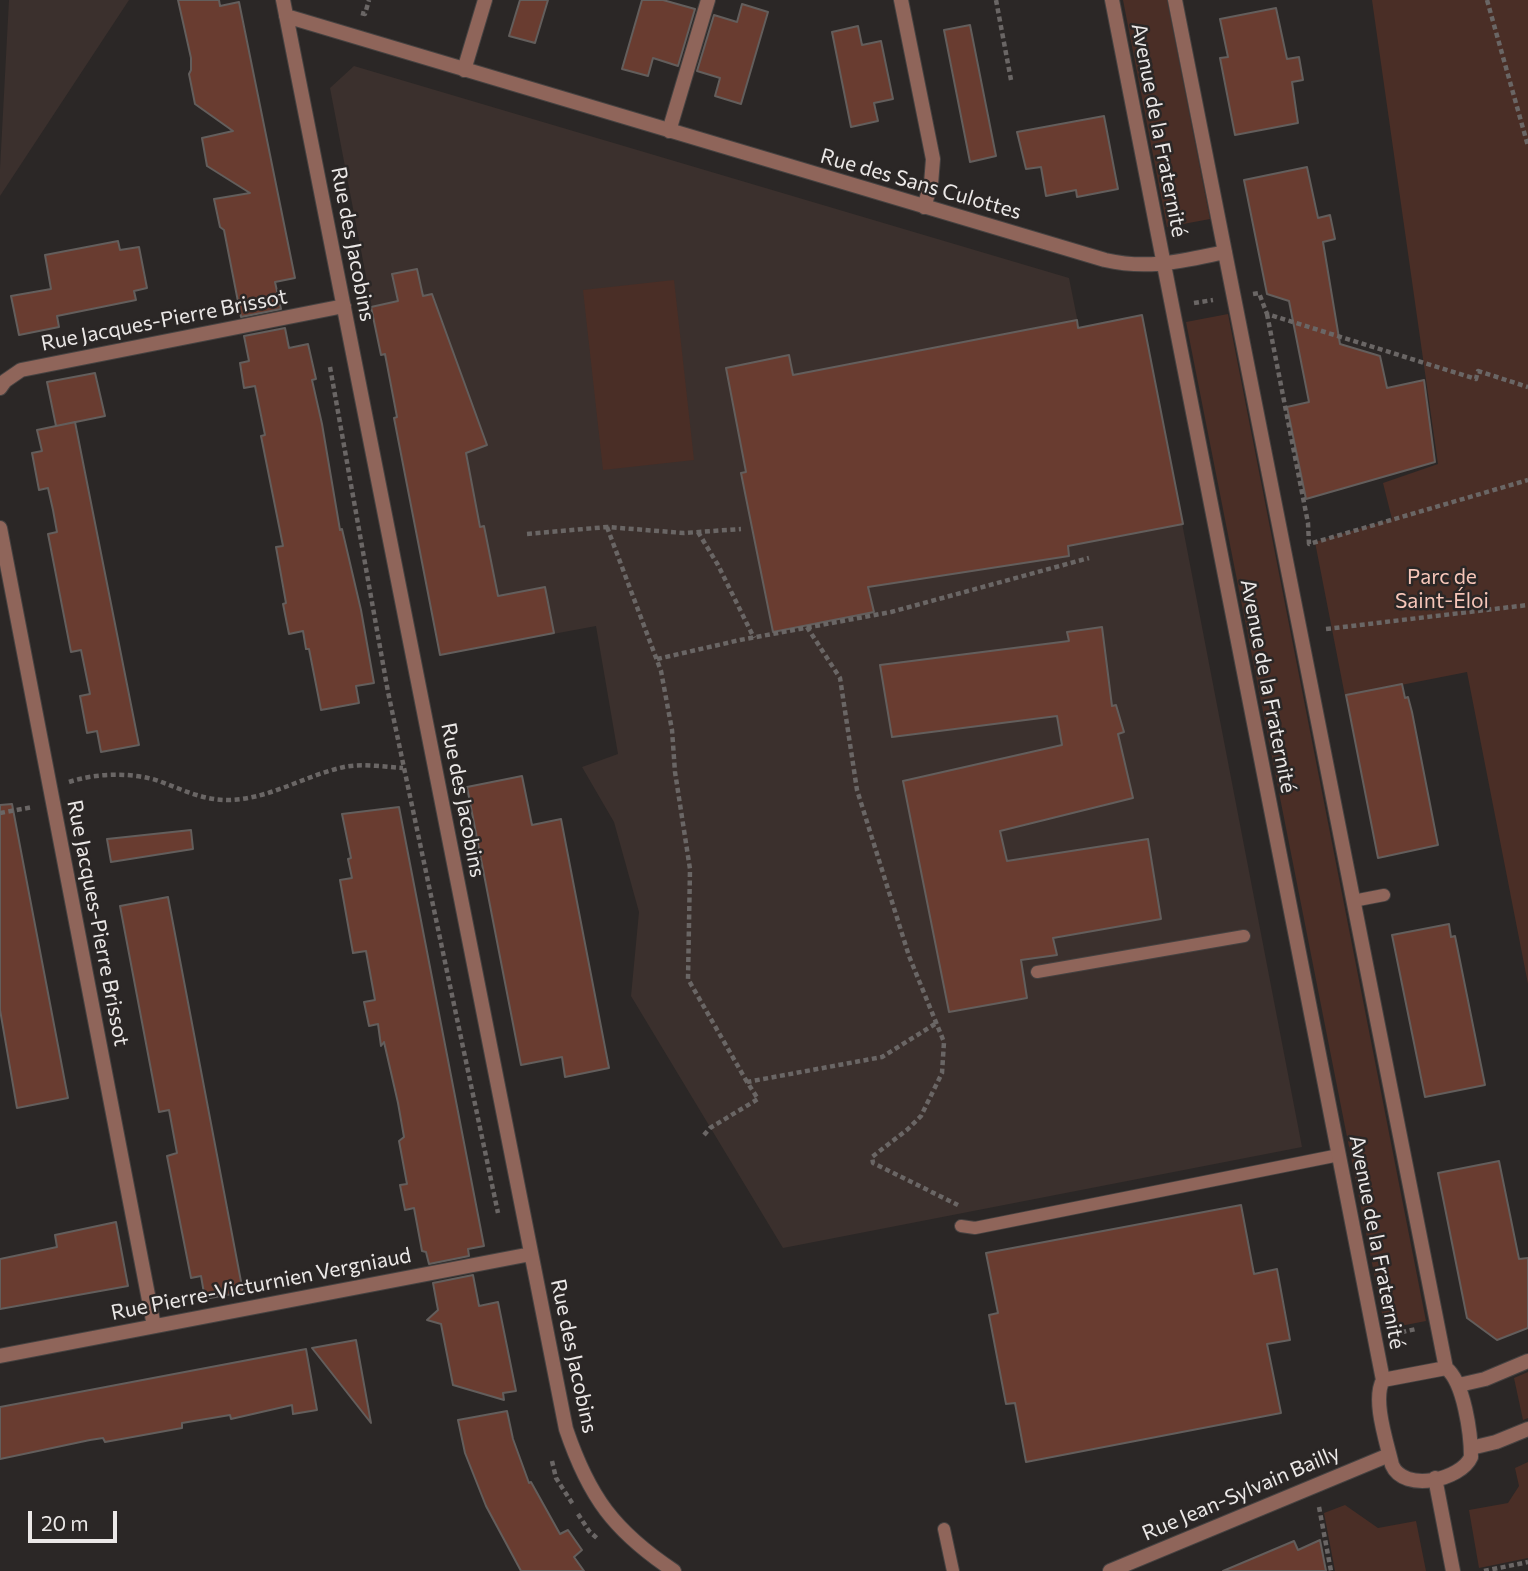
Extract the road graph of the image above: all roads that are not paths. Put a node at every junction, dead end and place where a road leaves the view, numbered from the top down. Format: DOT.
graph roads {
  1 [pos="282,0"];
  2 [pos="485,0"];
  3 [pos="708,0"];
  4 [pos="901,0"];
  5 [pos="1112,0"];
  6 [pos="1175,0"];
  7 [pos="286,16"];
  8 [pos="464,70"];
  9 [pos="669,131"];
  10 [pos="924,207"];
  11 [pos="1225,252"];
  12 [pos="1164,265"];
  13 [pos="344,306"];
  14 [pos="0,388"];
  15 [pos="0,528"];
  16 [pos="1384,895"];
  17 [pos="1353,901"];
  18 [pos="1244,936"];
  19 [pos="1037,972"];
  20 [pos="1339,1156"];
  21 [pos="961,1226"];
  22 [pos="531,1254"];
  23 [pos="154,1326"];
  24 [pos="0,1356"];
  25 [pos="1528,1361"];
  26 [pos="1446,1368"];
  27 [pos="1382,1380"];
  28 [pos="1459,1385"];
  29 [pos="1528,1429"];
  30 [pos="1471,1448"];
  31 [pos="1390,1455"];
  32 [pos="1435,1478"];
  33 [pos="944,1529"];
  34 [pos="674,1571"];
  35 [pos="953,1571"];
  36 [pos="1110,1571"];
  37 [pos="1453,1571"];
  1 -- 7 [label="street, Rue des Jacobins"];
  2 -- 8 [label="street"];
  3 -- 9 [label="street"];
  4 -- 10 [label="street"];
  5 -- 12 [label="street, Avenue de la Fraternité"];
  6 -- 11 [label="street, Avenue de la Fraternité"];
  7 -- 8 [label="street, Rue des Sans Culottes"];
  7 -- 13 [label="street, Rue des Jacobins"];
  8 -- 9 [label="street, Rue des Sans Culottes"];
  9 -- 10 [label="street, Rue des Sans Culottes"];
  10 -- 12 [label="street, Rue des Sans Culottes"];
  11 -- 12 [label="street, Rue des Sans Culottes"];
  11 -- 17 [label="street, Avenue de la Fraternité"];
  12 -- 20 [label="street, Avenue de la Fraternité"];
  13 -- 14 [label="street, Rue Jacques-Pierre Brissot"];
  13 -- 22 [label="street, Rue des Jacobins"];
  15 -- 23 [label="street, Rue Jacques-Pierre Brissot"];
  16 -- 17 [label="lane"];
  17 -- 26 [label="street, Avenue de la Fraternité"];
  18 -- 19 [label="lane"];
  20 -- 21 [label="lane"];
  20 -- 27 [label="street, Avenue de la Fraternité"];
  22 -- 23 [label="street, Rue Pierre-Victurnien Vergniaud"];
  22 -- 34 [label="street, Rue des Jacobins"];
  23 -- 24 [label="street, Rue Pierre-Victurnien Vergniaud"];
  25 -- 28 [label="street"];
  26 -- 27 [label="street"];
  26 -- 28 [label="street"];
  27 -- 31 [label="street"];
  28 -- 30 [label="street"];
  29 -- 30 [label="street"];
  30 -- 32 [label="street"];
  31 -- 32 [label="street"];
  31 -- 36 [label="street, Rue Jean-Sylvain Bailly"];
  32 -- 37 [label="street"];
  33 -- 35 [label="lane"];
}
